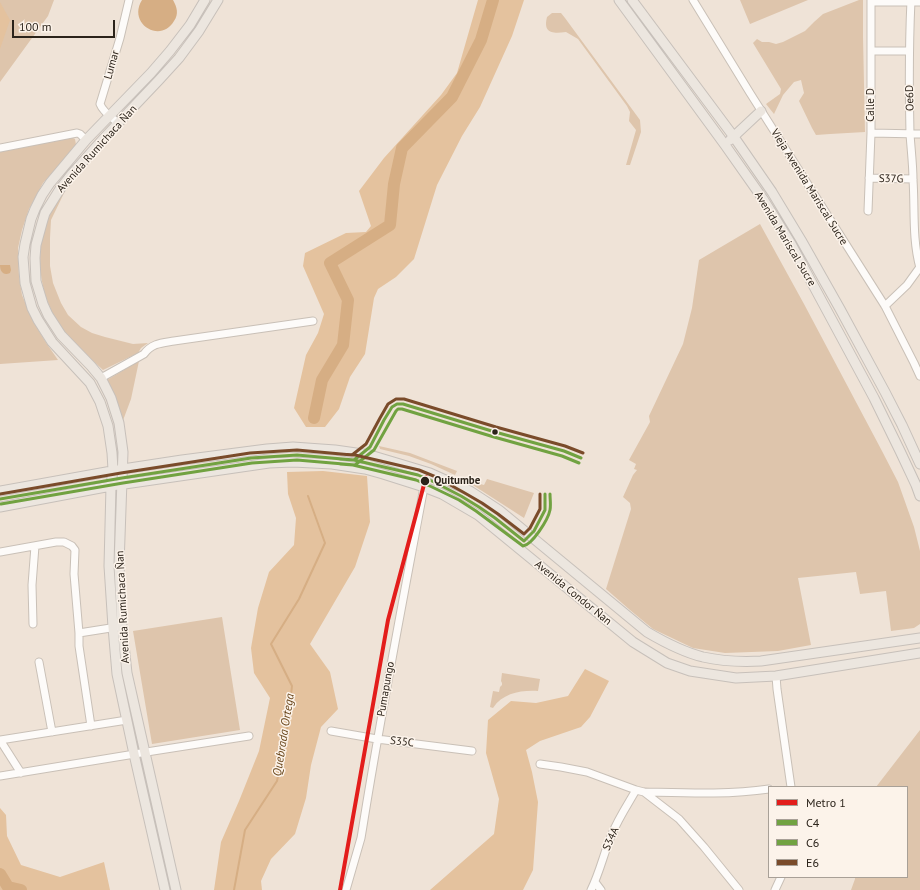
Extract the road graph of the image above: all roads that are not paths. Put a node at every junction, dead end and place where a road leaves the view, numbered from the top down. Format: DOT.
graph roads {
  1 [pos="129,0"];
  2 [pos="205,0"];
  3 [pos="218,0"];
  4 [pos="619,0"];
  5 [pos="632,0"];
  6 [pos="693,0"];
  7 [pos="871,1"];
  8 [pos="911,1"];
  9 [pos="920,2"];
  10 [pos="871,51"];
  11 [pos="910,51"];
  12 [pos="684,70"];
  13 [pos="675,76"];
  14 [pos="761,111"];
  15 [pos="110,116"];
  16 [pos="118,123"];
  17 [pos="871,133"];
  18 [pos="910,134"];
  19 [pos="920,134"];
  20 [pos="734,137"];
  21 [pos="86,140"];
  22 [pos="725,145"];
  23 [pos="0,148"];
  24 [pos="869,178"];
  25 [pos="913,179"];
  26 [pos="868,211"];
  27 [pos="920,267"];
  28 [pos="39,292"];
  29 [pos="28,295"];
  30 [pos="886,306"];
  31 [pos="313,321"];
  32 [pos="920,376"];
  33 [pos="101,378"];
  34 [pos="920,464"];
  35 [pos="123,469"];
  36 [pos="113,470"];
  37 [pos="122,485"];
  38 [pos="111,486"];
  39 [pos="424,487"];
  40 [pos="0,491"];
  41 [pos="920,496"];
  42 [pos="0,507"];
  43 [pos="35,546"];
  44 [pos="0,552"];
  45 [pos="33,624"];
  46 [pos="117,627"];
  47 [pos="79,633"];
  48 [pos="920,638"];
  49 [pos="920,653"];
  50 [pos="39,662"];
  51 [pos="776,676"];
  52 [pos="127,720"];
  53 [pos="91,726"];
  54 [pos="332,731"];
  55 [pos="52,732"];
  56 [pos="249,736"];
  57 [pos="377,739"];
  58 [pos="472,750"];
  59 [pos="144,752"];
  60 [pos="134,754"];
  61 [pos="540,764"];
  62 [pos="21,773"];
  63 [pos="0,776"];
  64 [pos="789,786"];
  65 [pos="768,789"];
  66 [pos="636,790"];
  67 [pos="644,792"];
  68 [pos="781,878"];
  69 [pos="595,882"];
  70 [pos="165,890"];
  71 [pos="176,890"];
  72 [pos="346,890"];
  73 [pos="591,890"];
  74 [pos="601,890"];
  75 [pos="739,890"];
  76 [pos="776,890"];
  1 -- 15 [label="street, Lumar"];
  2 -- 15 [label="main road, Avenida Rumichaca Ñan"];
  3 -- 16 [label="main road, Avenida Rumichaca Ñan"];
  4 -- 13 [label="main road, Avenida Mariscal Sucre"];
  5 -- 12 [label="main road, Avenida Mariscal Sucre"];
  6 -- 14 [label="street, Vieja Avenida Mariscal Sucre"];
  7 -- 8 [label="street"];
  7 -- 10 [label="street, Calle D"];
  8 -- 9 [label="street"];
  8 -- 11 [label="street, Oe6D"];
  10 -- 11 [label="street"];
  10 -- 17 [label="street, Calle D"];
  11 -- 18 [label="street, Oe6D"];
  12 -- 13 [label="main road"];
  12 -- 20 [label="main road, Avenida Mariscal Sucre"];
  13 -- 22 [label="main road, Avenida Mariscal Sucre"];
  14 -- 20 [label="main road"];
  14 -- 30 [label="street, Vieja Avenida Mariscal Sucre"];
  15 -- 16 [label="street, Lumar"];
  15 -- 21 [label="main road, Avenida Rumichaca Ñan"];
  16 -- 28 [label="main road, Avenida Rumichaca Ñan"];
  17 -- 18 [label="street"];
  17 -- 24 [label="street, Calle D"];
  18 -- 19 [label="street"];
  18 -- 25 [label="street, Oe6D"];
  20 -- 22 [label="main road"];
  20 -- 34 [label="main road, Avenida Mariscal Sucre"];
  21 -- 23 [label="street"];
  21 -- 29 [label="main road, Avenida Rumichaca Ñan"];
  22 -- 41 [label="main road, Avenida Mariscal Sucre"];
  24 -- 25 [label="street, S37G"];
  24 -- 26 [label="street, Calle D"];
  25 -- 27 [label="street, Oe6D"];
  27 -- 30 [label="street"];
  28 -- 29 [label="main road"];
  28 -- 33 [label="main road, Avenida Rumichaca Ñan"];
  29 -- 36 [label="main road, Avenida Rumichaca Ñan"];
  30 -- 32 [label="street, Vieja Avenida Mariscal Sucre"];
  31 -- 33 [label="street"];
  33 -- 35 [label="main road, Avenida Rumichaca Ñan"];
  35 -- 36 [label="main road, Avenida Condor Ñan"];
  35 -- 37 [label="main road, Avenida Rumichaca Ñan"];
  35 -- 48 [label="main road, Avenida Condor Ñan"];
  36 -- 38 [label="main road, Avenida Rumichaca Ñan"];
  36 -- 40 [label="main road, Avenida Condor Ñan"];
  37 -- 38 [label="main road, Avenida Condor Ñan"];
  37 -- 39 [label="main road, Avenida Condor Ñan"];
  37 -- 46 [label="main road, Avenida Rumichaca Ñan"];
  38 -- 42 [label="main road, Avenida Condor Ñan"];
  38 -- 46 [label="main road, Avenida Rumichaca Ñan"];
  39 -- 51 [label="main road, Avenida Condor Ñan"];
  39 -- 57 [label="street, Pumapungo"];
  43 -- 44 [label="street"];
  43 -- 45 [label="street"];
  43 -- 47 [label="street"];
  46 -- 47 [label="street"];
  46 -- 52 [label="main road, Avenida Rumichaca Ñan"];
  46 -- 59 [label="main road, Avenida Rumichaca Ñan"];
  47 -- 53 [label="street"];
  49 -- 51 [label="main road, Avenida Condor Ñan"];
  50 -- 55 [label="street"];
  51 -- 64 [label="street"];
  52 -- 53 [label="street"];
  52 -- 60 [label="main road, Avenida Rumichaca Ñan"];
  53 -- 55 [label="street"];
  54 -- 57 [label="street, S35C"];
  55 -- 62 [label="street"];
  56 -- 59 [label="street"];
  57 -- 58 [label="street, S35C"];
  57 -- 72 [label="street, Pumapungo"];
  59 -- 60 [label="street"];
  59 -- 71 [label="main road, Avenida Rumichaca Ñan"];
  60 -- 62 [label="street"];
  60 -- 70 [label="main road, Avenida Rumichaca Ñan"];
  61 -- 66 [label="street"];
  62 -- 63 [label="street"];
  65 -- 67 [label="street"];
  66 -- 67 [label="street"];
  66 -- 69 [label="street, S34A"];
  67 -- 75 [label="street"];
  68 -- 76 [label="street"];
  69 -- 73 [label="street, S34A"];
  69 -- 74 [label="street"];
}
